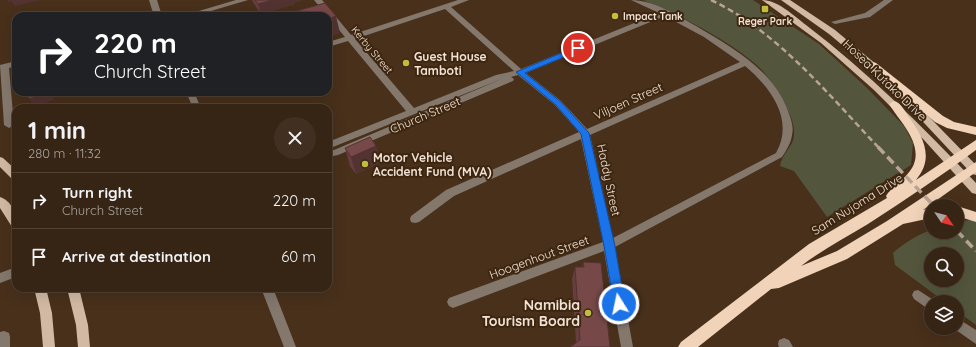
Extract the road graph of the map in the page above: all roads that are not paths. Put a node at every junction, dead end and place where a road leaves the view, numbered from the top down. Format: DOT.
graph roads {
  1 [pos="153,0"];
  2 [pos="244,0"];
  3 [pos="318,0"];
  4 [pos="465,0"];
  5 [pos="635,0"];
  6 [pos="766,0"];
  7 [pos="785,0"];
  8 [pos="890,0"];
  9 [pos="446,6"];
  10 [pos="157,12"];
  11 [pos="200,12"];
  12 [pos="328,12"];
  13 [pos="665,13"];
  14 [pos="332,17"];
  15 [pos="835,22"];
  16 [pos="349,38"];
  17 [pos="332,44"];
  18 [pos="746,62"];
  19 [pos="12,64"];
  20 [pos="873,65"];
  21 [pos="2,67"];
  22 [pos="520,72"];
  23 [pos="894,104"];
  24 [pos="411,112"];
  25 [pos="9,125"];
  26 [pos="976,131"];
  27 [pos="585,133"];
  28 [pos="332,144"];
  29 [pos="976,144"];
  30 [pos="332,153"];
  31 [pos="961,155"];
  32 [pos="0,160"];
  33 [pos="950,163"];
  34 [pos="975,168"];
  35 [pos="12,172"];
  36 [pos="963,175"];
  37 [pos="976,190"];
  38 [pos="0,201"];
  39 [pos="877,211"];
  40 [pos="964,214"];
  41 [pos="924,215"];
  42 [pos="12,217"];
  43 [pos="976,217"];
  44 [pos="415,219"];
  45 [pos="892,225"];
  46 [pos="609,246"];
  47 [pos="12,274"];
  48 [pos="0,278"];
  49 [pos="41,292"];
  50 [pos="73,292"];
  51 [pos="269,292"];
  52 [pos="756,292"];
  53 [pos="918,295"];
  54 [pos="924,300"];
  55 [pos="453,302"];
  56 [pos="964,329"];
  57 [pos="976,338"];
  58 [pos="49,347"];
  59 [pos="84,347"];
  60 [pos="290,347"];
  61 [pos="627,347"];
  62 [pos="686,347"];
  1 -- 10 [label="street"];
  2 -- 11 [label="street"];
  3 -- 12 [label="street, Kerby Street"];
  4 -- 9 [label="street"];
  5 -- 13 [label="street"];
  6 -- 23 [label="main road, Hosea Kutako Drive"];
  7 -- 20 [label="main road, Hosea Kutako Drive"];
  8 -- 15 [label="street"];
  9 -- 16 [label="street"];
  9 -- 22 [label="street, Haddy Street"];
  13 -- 18 [label="street"];
  13 -- 22 [label="street, Church Street"];
  14 -- 16 [label="street, Kerby Street"];
  16 -- 17 [label="street"];
  16 -- 24 [label="street, Kerby Street"];
  18 -- 27 [label="street, Viljoen Street"];
  18 -- 46 [label="street, Hoogenhout Street"];
  19 -- 21 [label="street"];
  20 -- 26 [label="highway"];
  20 -- 31 [label="main road, Hosea Kutako Drive"];
  21 -- 25 [label="street"];
  22 -- 24 [label="street, Church Street"];
  22 -- 27 [label="street, Haddy Street"];
  22 -- 30 [label="street, Church Street"];
  23 -- 33 [label="main road, Hosea Kutako Drive"];
  23 -- 39 [label="highway"];
  24 -- 28 [label="street, Church Street"];
  27 -- 44 [label="street, Viljoen Street"];
  27 -- 46 [label="street, Haddy Street"];
  29 -- 31 [label="highway, Sam Nujoma Drive"];
  31 -- 33 [label="highway, Sam Nujoma Drive"];
  31 -- 34 [label="main road, Hosea Kutako Drive"];
  32 -- 35 [label="main road"];
  33 -- 36 [label="main road, Hosea Kutako Drive"];
  33 -- 39 [label="highway, Sam Nujoma Drive"];
  34 -- 36 [label="highway, Sam Nujoma Drive"];
  36 -- 37 [label="main road, Hosea Kutako Drive"];
  36 -- 45 [label="highway, Sam Nujoma Drive"];
  38 -- 42 [label="main road"];
  39 -- 52 [label="highway, Sam Nujoma Drive"];
  40 -- 43 [label="highway"];
  41 -- 45 [label="highway"];
  45 -- 52 [label="highway, Sam Nujoma Drive"];
  46 -- 55 [label="street, Hoogenhout Street"];
  46 -- 61 [label="street, Haddy Street"];
  47 -- 48 [label="street"];
  49 -- 58 [label="main road"];
  50 -- 59 [label="main road"];
  51 -- 60 [label="street"];
  52 -- 62 [label="highway, Sam Nujoma Drive"];
  53 -- 54 [label="street"];
  56 -- 57 [label="street"];
}
